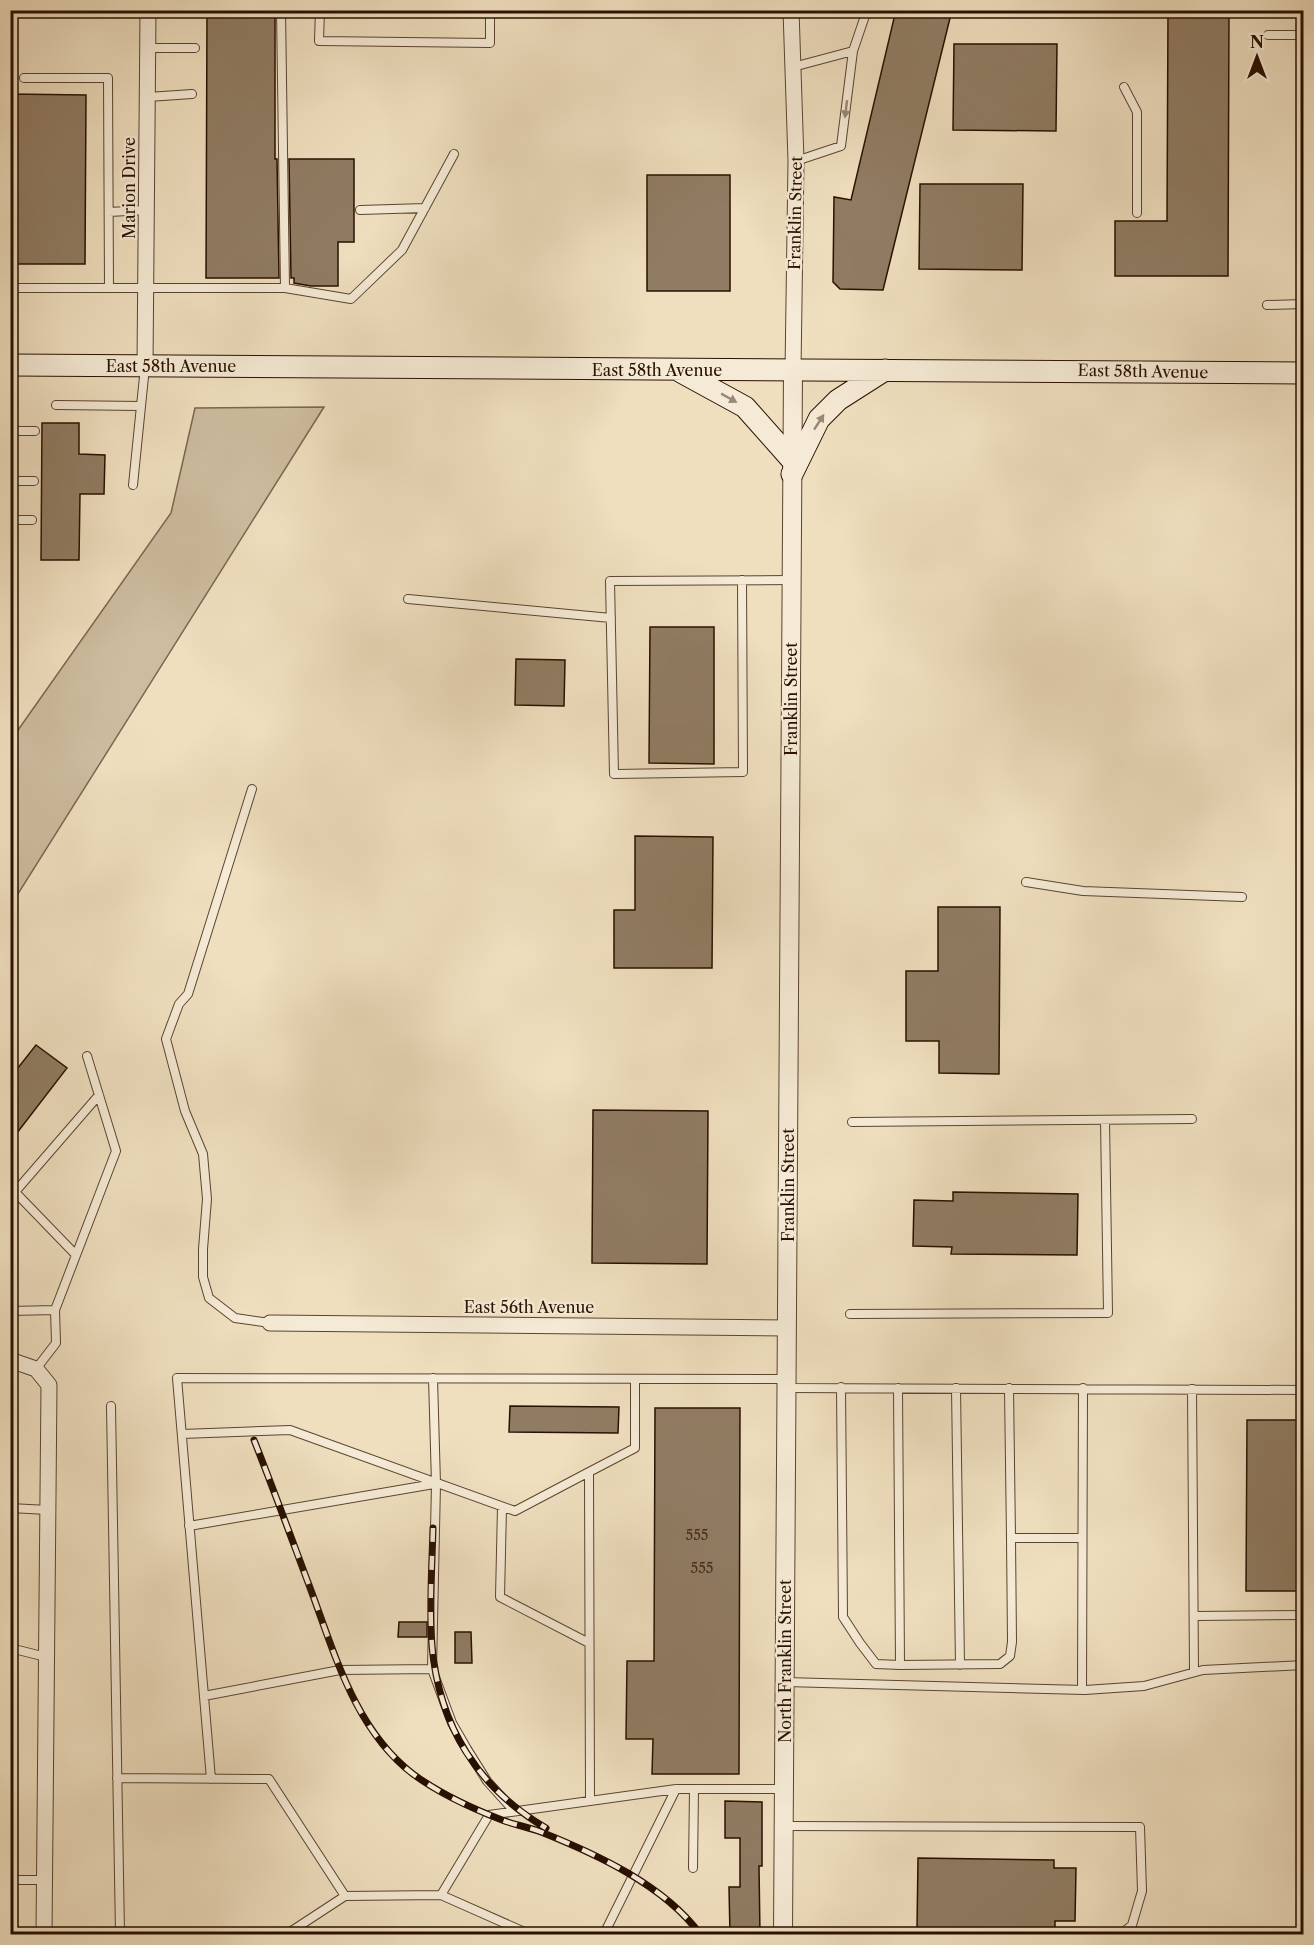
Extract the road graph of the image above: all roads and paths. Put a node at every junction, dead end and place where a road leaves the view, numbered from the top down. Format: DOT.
graph roads {
  1 [pos="148,10"];
  2 [pos="281,10"];
  3 [pos="320,10"];
  4 [pos="490,10"];
  5 [pos="791,10"];
  6 [pos="867,10"];
  7 [pos="1268,34"];
  8 [pos="1304,35"];
  9 [pos="148,48"];
  10 [pos="195,48"];
  11 [pos="853,51"];
  12 [pos="793,67"];
  13 [pos="24,78"];
  14 [pos="1124,87"];
  15 [pos="192,94"];
  16 [pos="148,97"];
  17 [pos="454,154"];
  18 [pos="796,161"];
  19 [pos="425,208"];
  20 [pos="147,210"];
  21 [pos="360,210"];
  22 [pos="109,212"];
  23 [pos="1137,213"];
  24 [pos="14,288"];
  25 [pos="110,288"];
  26 [pos="146,288"];
  27 [pos="285,288"];
  28 [pos="1304,304"];
  29 [pos="1267,305"];
  30 [pos="10,365"];
  31 [pos="145,366"];
  32 [pos="678,370"];
  33 [pos="885,370"];
  34 [pos="793,371"];
  35 [pos="1304,373"];
  36 [pos="56,405"];
  37 [pos="141,406"];
  38 [pos="10,431"];
  39 [pos="35,431"];
  40 [pos="792,467"];
  41 [pos="10,481"];
  42 [pos="34,481"];
  43 [pos="134,485"];
  44 [pos="10,520"];
  45 [pos="32,520"];
  46 [pos="742,580"];
  47 [pos="792,580"];
  48 [pos="408,599"];
  49 [pos="611,618"];
  50 [pos="252,789"];
  51 [pos="1026,882"];
  52 [pos="1242,897"];
  53 [pos="87,1056"];
  54 [pos="99,1095"];
  55 [pos="1192,1119"];
  56 [pos="1105,1120"];
  57 [pos="852,1122"];
  58 [pos="76,1255"];
  59 [pos="55,1310"];
  60 [pos="10,1311"];
  61 [pos="850,1314"];
  62 [pos="270,1323"];
  63 [pos="787,1328"];
  64 [pos="10,1360"];
  65 [pos="36,1369"];
  66 [pos="433,1378"];
  67 [pos="635,1379"];
  68 [pos="787,1383"];
  69 [pos="841,1387"];
  70 [pos="898,1388"];
  71 [pos="956,1388"];
  72 [pos="1009,1388"];
  73 [pos="1083,1388"];
  74 [pos="1192,1389"];
  75 [pos="1304,1390"];
  76 [pos="111,1406"];
  77 [pos="182,1434"];
  78 [pos="589,1472"];
  79 [pos="436,1484"];
  80 [pos="502,1507"];
  81 [pos="10,1509"];
  82 [pos="48,1510"];
  83 [pos="189,1526"];
  84 [pos="1011,1538"];
  85 [pos="1082,1538"];
  86 [pos="1194,1616"];
  87 [pos="1304,1616"];
  88 [pos="589,1643"];
  89 [pos="10,1648"];
  90 [pos="46,1657"];
  91 [pos="900,1665"];
  92 [pos="960,1665"];
  93 [pos="1304,1665"];
  94 [pos="432,1669"];
  95 [pos="1194,1672"];
  96 [pos="785,1682"];
  97 [pos="1082,1690"];
  98 [pos="204,1696"];
  99 [pos="117,1778"];
  100 [pos="211,1779"];
  101 [pos="676,1789"];
  102 [pos="693,1789"];
  103 [pos="784,1789"];
  104 [pos="590,1800"];
  105 [pos="514,1811"];
  106 [pos="784,1826"];
  107 [pos="693,1868"];
  108 [pos="10,1880"];
  109 [pos="44,1880"];
  110 [pos="441,1895"];
  111 [pos="345,1896"];
  112 [pos="44,1935"];
  113 [pos="120,1935"];
  114 [pos="287,1935"];
  115 [pos="529,1935"];
  116 [pos="604,1935"];
  117 [pos="783,1935"];
  118 [pos="1121,1935"];
  1 -- 9 [label="street, Marion Drive"];
  2 -- 27 [label="lane"];
  3 -- 4 [label="lane"];
  5 -- 12 [label="street, Franklin Street"];
  6 -- 11 [label="lane"];
  7 -- 8 [label="lane"];
  9 -- 10 [label="lane"];
  9 -- 16 [label="street, Marion Drive"];
  11 -- 12 [label="lane"];
  11 -- 18 [label="lane, one-way"];
  12 -- 18 [label="street, Franklin Street"];
  13 -- 22 [label="lane"];
  14 -- 23 [label="lane"];
  15 -- 16 [label="lane"];
  16 -- 20 [label="street, Marion Drive"];
  17 -- 19 [label="lane"];
  18 -- 34 [label="street, Franklin Street"];
  19 -- 21 [label="lane"];
  19 -- 27 [label="lane"];
  20 -- 22 [label="lane"];
  20 -- 26 [label="street, Marion Drive"];
  22 -- 25 [label="lane"];
  24 -- 25 [label="lane"];
  25 -- 26 [label="lane"];
  26 -- 27 [label="lane"];
  26 -- 31 [label="street, Marion Drive"];
  28 -- 29 [label="lane"];
  30 -- 31 [label="main road, East 58th Avenue"];
  31 -- 32 [label="main road, East 58th Avenue"];
  31 -- 37 [label="lane"];
  32 -- 34 [label="main road, East 58th Avenue"];
  32 -- 40 [label="main road, one-way"];
  33 -- 34 [label="main road, East 58th Avenue"];
  33 -- 35 [label="main road, East 58th Avenue"];
  40 -- 33 [label="main road, one-way"];
  34 -- 40 [label="street, Franklin Street"];
  36 -- 37 [label="lane"];
  37 -- 43 [label="lane"];
  38 -- 39 [label="lane"];
  40 -- 47 [label="street, Franklin Street"];
  41 -- 42 [label="lane"];
  44 -- 45 [label="lane"];
  46 -- 47 [label="lane"];
  46 -- 49 [label="lane"];
  46 -- 49 [label="lane"];
  47 -- 63 [label="street, Franklin Street"];
  48 -- 49 [label="lane"];
  50 -- 62 [label="lane"];
  51 -- 52 [label="lane"];
  53 -- 54 [label="lane"];
  54 -- 58 [label="lane"];
  54 -- 58 [label="lane"];
  55 -- 56 [label="lane"];
  56 -- 57 [label="lane"];
  56 -- 61 [label="lane"];
  58 -- 59 [label="lane"];
  59 -- 60 [label="lane"];
  59 -- 65 [label="lane"];
  62 -- 63 [label="street, East 56th Avenue"];
  63 -- 68 [label="street, Franklin Street"];
  64 -- 65 [label="street"];
  65 -- 82 [label="street"];
  66 -- 67 [label="lane"];
  66 -- 77 [label="lane"];
  66 -- 79 [label="lane"];
  67 -- 68 [label="lane"];
  67 -- 78 [label="lane"];
  68 -- 69 [label="lane"];
  68 -- 96 [label="street, North Franklin Street"];
  69 -- 70 [label="lane"];
  69 -- 91 [label="lane"];
  70 -- 71 [label="lane"];
  70 -- 91 [label="lane"];
  71 -- 72 [label="lane"];
  71 -- 92 [label="lane"];
  72 -- 73 [label="lane"];
  72 -- 84 [label="lane"];
  73 -- 74 [label="lane"];
  73 -- 85 [label="lane"];
  74 -- 75 [label="lane"];
  74 -- 86 [label="lane"];
  76 -- 99 [label="lane"];
  77 -- 79 [label="lane"];
  77 -- 83 [label="lane"];
  78 -- 80 [label="lane"];
  78 -- 88 [label="lane"];
  79 -- 80 [label="lane"];
  79 -- 83 [label="lane"];
  79 -- 94 [label="lane"];
  80 -- 88 [label="lane"];
  81 -- 82 [label="lane"];
  82 -- 90 [label="street"];
  83 -- 98 [label="lane"];
  84 -- 85 [label="lane"];
  84 -- 92 [label="lane"];
  85 -- 97 [label="lane"];
  86 -- 87 [label="lane"];
  86 -- 95 [label="lane"];
  88 -- 104 [label="lane"];
  89 -- 90 [label="lane"];
  90 -- 109 [label="street"];
  91 -- 92 [label="lane"];
  93 -- 95 [label="lane"];
  94 -- 98 [label="lane"];
  94 -- 105 [label="lane"];
  95 -- 97 [label="lane"];
  96 -- 97 [label="lane"];
  96 -- 103 [label="street, North Franklin Street"];
  98 -- 100 [label="lane"];
  99 -- 100 [label="lane"];
  99 -- 113 [label="lane"];
  100 -- 111 [label="lane"];
  101 -- 102 [label="lane"];
  101 -- 104 [label="lane"];
  101 -- 116 [label="lane"];
  102 -- 103 [label="lane"];
  102 -- 107 [label="lane"];
  103 -- 106 [label="street, North Franklin Street"];
  104 -- 105 [label="lane"];
  105 -- 110 [label="lane"];
  106 -- 117 [label="street, North Franklin Street"];
  106 -- 118 [label="lane"];
  108 -- 109 [label="lane"];
  109 -- 112 [label="street"];
  110 -- 111 [label="lane"];
  110 -- 115 [label="lane"];
  111 -- 114 [label="lane"];
}
